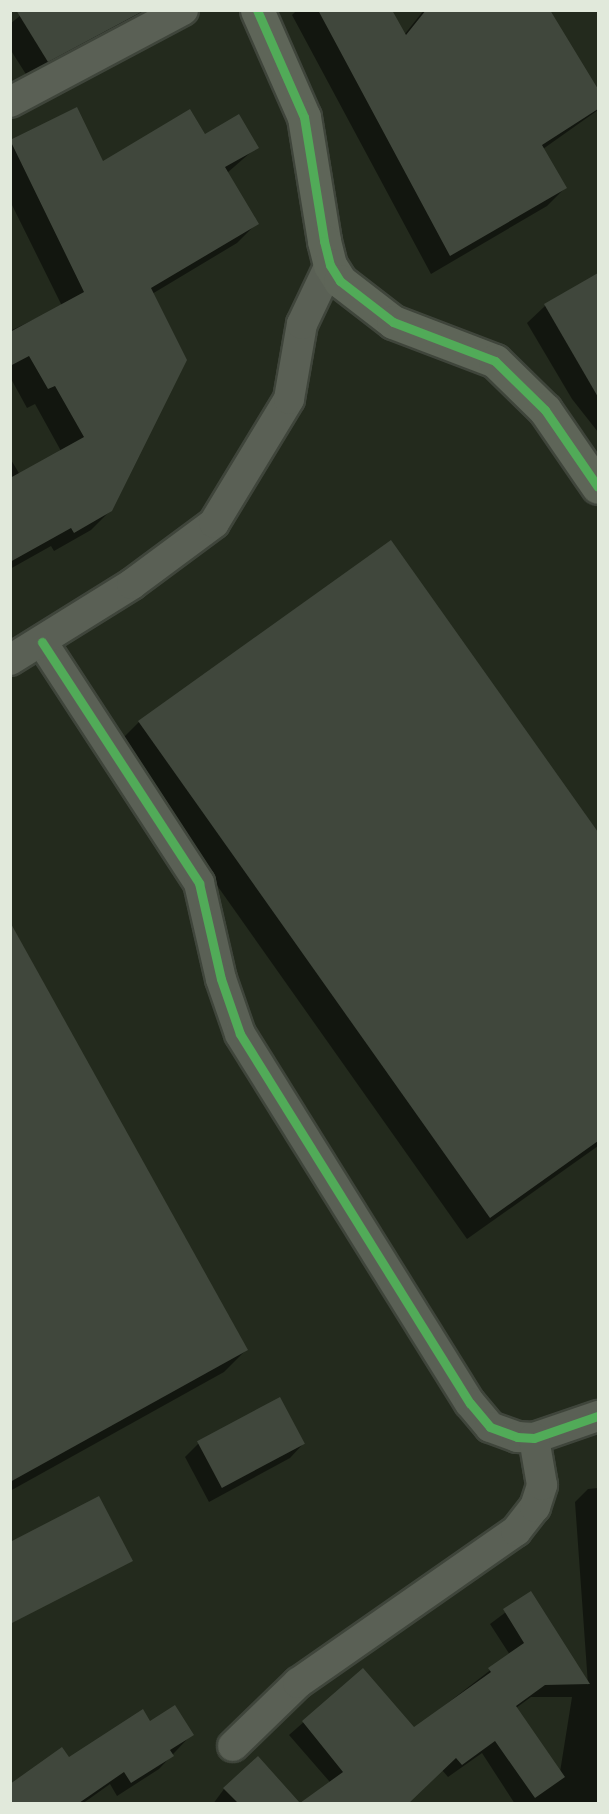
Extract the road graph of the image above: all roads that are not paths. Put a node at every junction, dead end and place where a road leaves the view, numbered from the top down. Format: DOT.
graph roads {
  1 [pos="183,10"];
  2 [pos="257,10"];
  3 [pos="10,102"];
  4 [pos="330,265"];
  5 [pos="598,487"];
  6 [pos="42,642"];
  7 [pos="10,660"];
  8 [pos="598,1416"];
  9 [pos="534,1438"];
  10 [pos="233,1746"];
  1 -- 3 [label="street"];
  2 -- 4 [label="street"];
  4 -- 5 [label="street"];
  4 -- 6 [label="street"];
  6 -- 7 [label="street"];
  6 -- 9 [label="street"];
  8 -- 9 [label="street"];
  9 -- 10 [label="street"];
}
